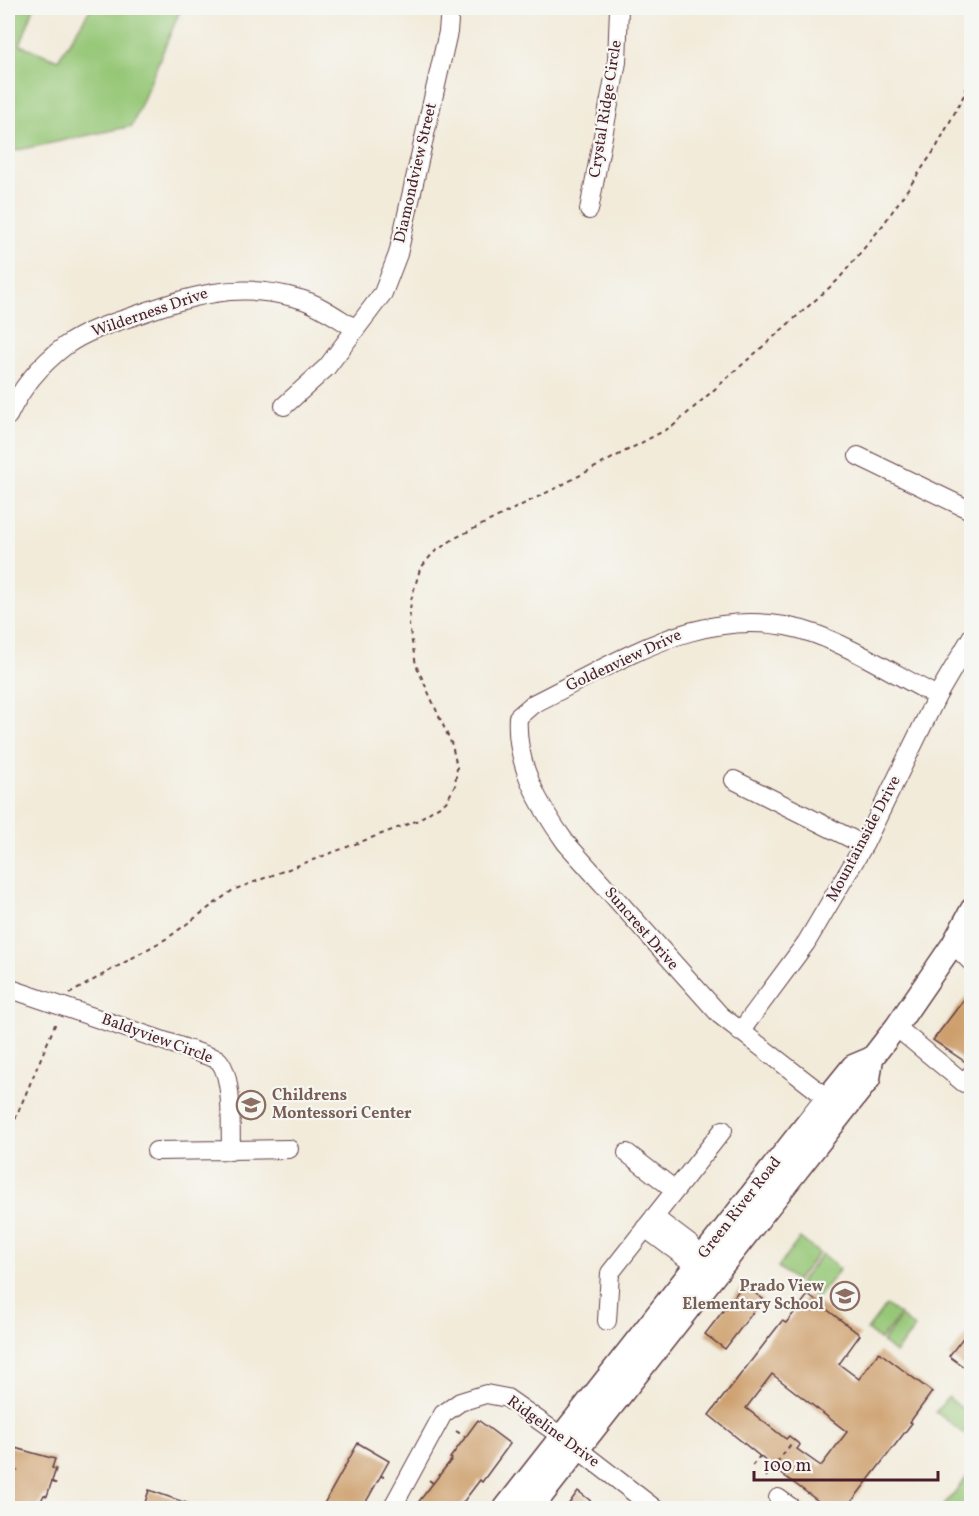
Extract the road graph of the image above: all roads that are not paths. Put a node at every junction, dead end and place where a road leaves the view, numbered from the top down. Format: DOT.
graph roads {
  1 [pos="450,8"];
  2 [pos="619,8"];
  3 [pos="589,210"];
  4 [pos="356,329"];
  5 [pos="284,406"];
  6 [pos="8,416"];
  7 [pos="858,456"];
  8 [pos="972,511"];
  9 [pos="972,636"];
  10 [pos="937,696"];
  11 [pos="518,717"];
  12 [pos="734,780"];
  13 [pos="864,845"];
  14 [pos="972,909"];
  15 [pos="962,947"];
  16 [pos="972,963"];
  17 [pos="8,988"];
  18 [pos="896,1027"];
  19 [pos="740,1032"];
  20 [pos="872,1058"];
  21 [pos="968,1078"];
  22 [pos="826,1098"];
  23 [pos="723,1130"];
  24 [pos="824,1137"];
  25 [pos="289,1149"];
  26 [pos="156,1151"];
  27 [pos="231,1151"];
  28 [pos="627,1154"];
  29 [pos="675,1190"];
  30 [pos="649,1223"];
  31 [pos="697,1263"];
  32 [pos="705,1287"];
  33 [pos="607,1321"];
  34 [pos="570,1443"];
  35 [pos="392,1509"];
  36 [pos="505,1509"];
  37 [pos="532,1509"];
  38 [pos="654,1509"];
  1 -- 4 [label="street, Diamondview Street"];
  2 -- 3 [label="street, Crystal Ridge Circle"];
  4 -- 5 [label="street, Diamondview Street"];
  4 -- 6 [label="street, Wilderness Drive"];
  7 -- 8 [label="street"];
  9 -- 10 [label="street, Mountainside Drive"];
  10 -- 11 [label="street, Goldenview Drive"];
  10 -- 13 [label="street, Mountainside Drive"];
  11 -- 19 [label="street, Suncrest Drive"];
  12 -- 13 [label="street"];
  13 -- 19 [label="street, Mountainside Drive"];
  14 -- 15 [label="main road, Green River Road"];
  15 -- 16 [label="street"];
  15 -- 18 [label="main road, Green River Road"];
  17 -- 27 [label="street, Baldyview Circle"];
  18 -- 20 [label="main road, Green River Road"];
  18 -- 21 [label="street"];
  19 -- 22 [label="street, Suncrest Drive"];
  20 -- 22 [label="main road, Green River Road"];
  20 -- 24 [label="main road, Green River Road"];
  22 -- 24 [label="main road"];
  22 -- 31 [label="main road, Green River Road"];
  23 -- 29 [label="street"];
  24 -- 32 [label="main road, Green River Road"];
  25 -- 27 [label="street"];
  26 -- 27 [label="street"];
  28 -- 29 [label="street"];
  29 -- 30 [label="street"];
  30 -- 31 [label="street"];
  30 -- 33 [label="street"];
  31 -- 32 [label="main road"];
  31 -- 34 [label="main road, Green River Road"];
  32 -- 34 [label="main road, Green River Road"];
  34 -- 35 [label="street, Ridgeline Drive"];
  34 -- 36 [label="main road, Green River Road"];
  34 -- 37 [label="main road, Green River Road"];
  34 -- 38 [label="street, Ridgeline Drive"];
}
